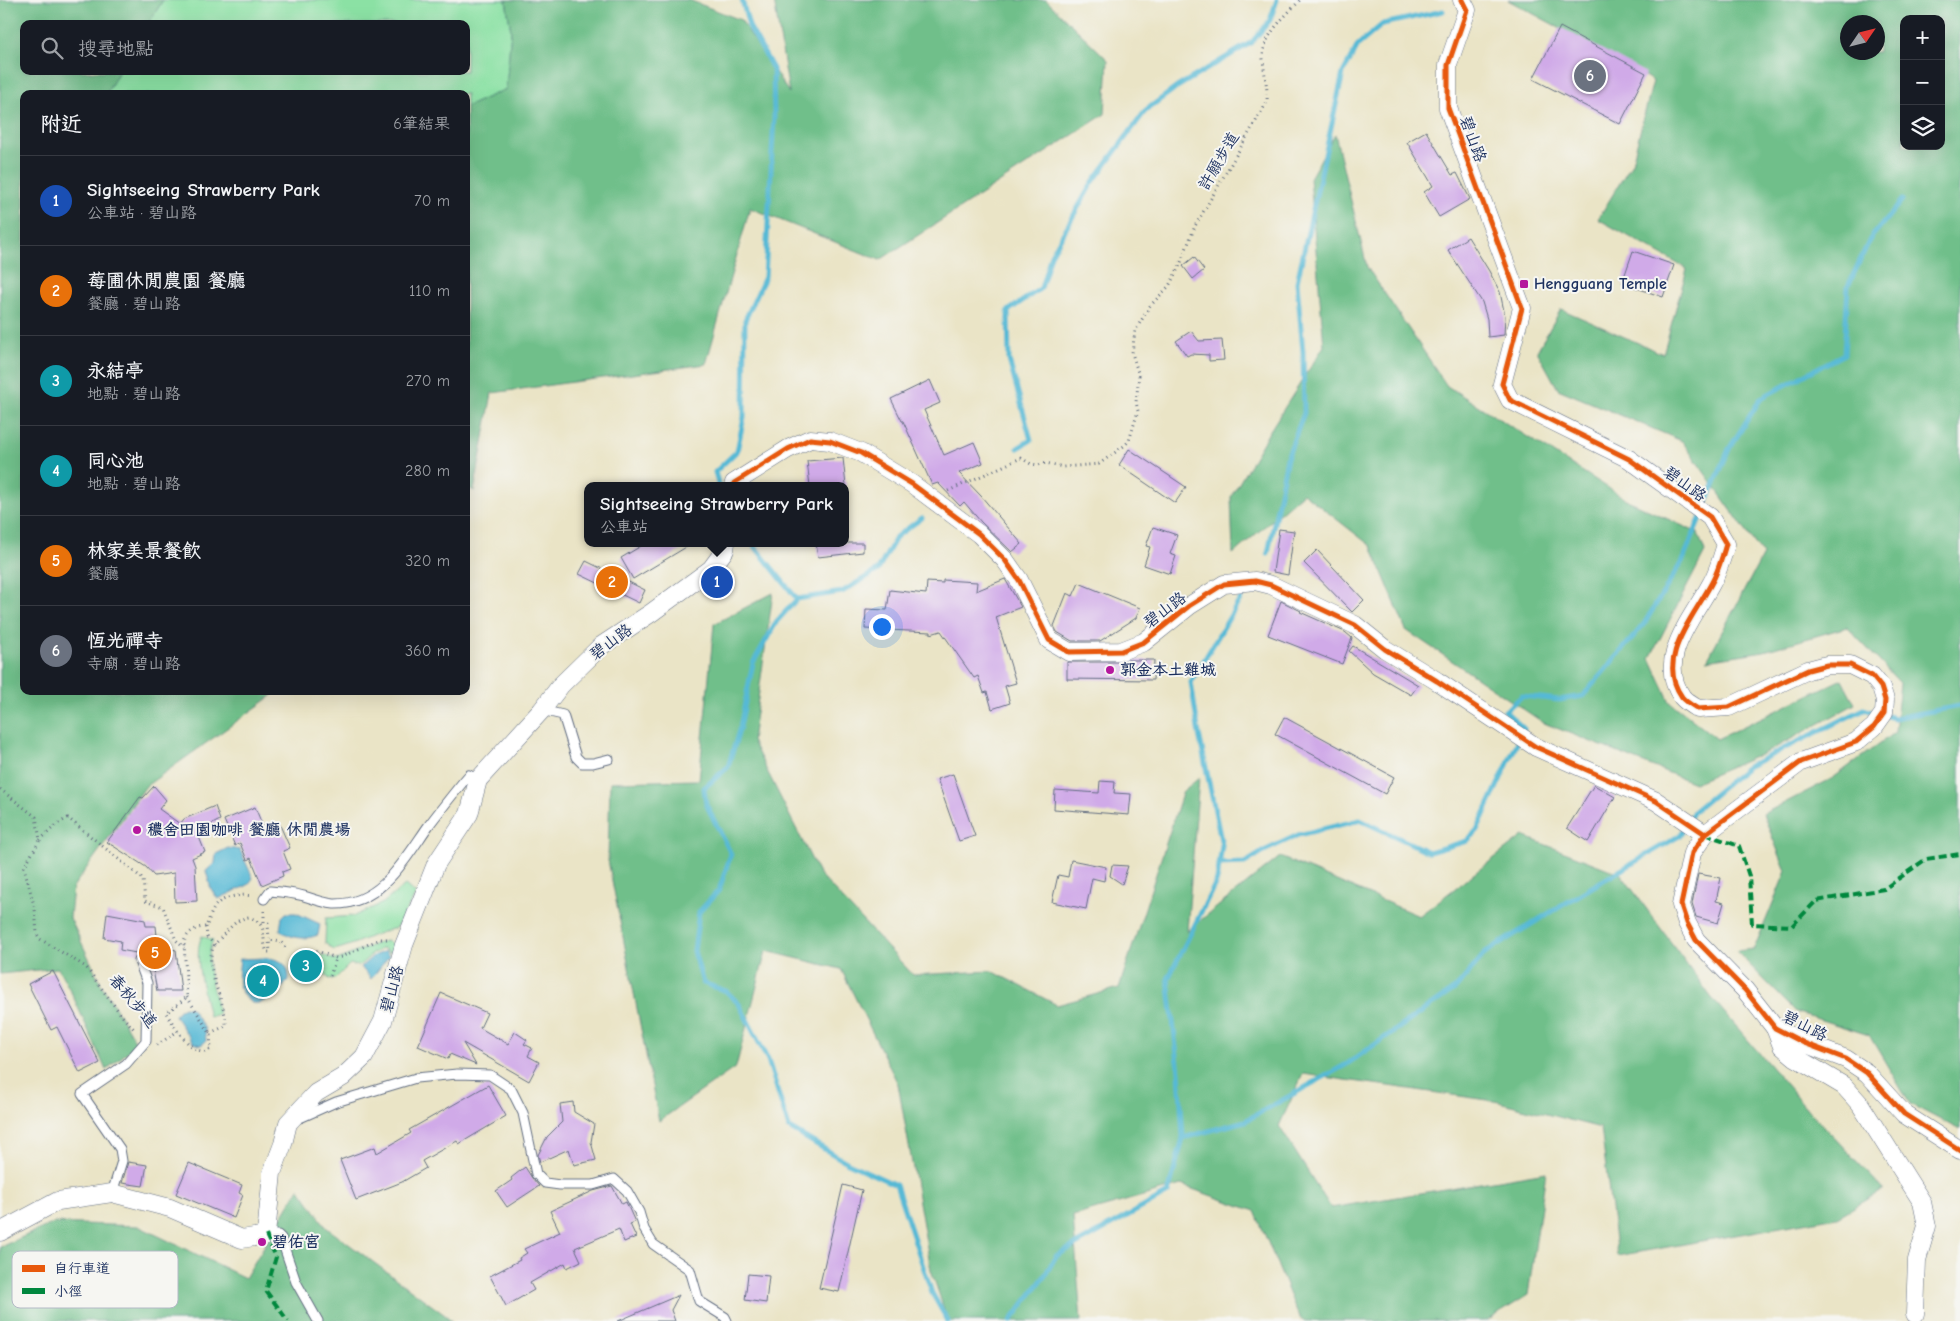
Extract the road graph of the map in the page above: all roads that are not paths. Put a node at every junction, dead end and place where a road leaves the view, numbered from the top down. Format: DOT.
graph roads {
  1 [pos="1462,0"];
  2 [pos="736,482"];
  3 [pos="725,547"];
  4 [pos="541,710"];
  5 [pos="609,759"];
  6 [pos="478,780"];
  7 [pos="1705,834"];
  8 [pos="264,901"];
  9 [pos="139,961"];
  10 [pos="1775,1028"];
  11 [pos="288,1123"];
  12 [pos="1960,1150"];
  13 [pos="112,1193"];
  14 [pos="0,1232"];
  15 [pos="266,1235"];
  16 [pos="1915,1314"];
  17 [pos="318,1321"];
  18 [pos="727,1321"];
  1 -- 7 [label="street, 碧山路"];
  2 -- 7 [label="street, 碧山路"];
  3 -- 4 [label="street, 碧山路"];
  4 -- 5 [label="lane"];
  4 -- 6 [label="street, 碧山路"];
  6 -- 8 [label="lane"];
  6 -- 11 [label="street, 碧山路"];
  7 -- 10 [label="street, 碧山路"];
  9 -- 13 [label="lane"];
  10 -- 12 [label="street, 碧山路"];
  10 -- 16 [label="street"];
  11 -- 15 [label="street, 碧山路"];
  11 -- 18 [label="lane"];
  13 -- 14 [label="street"];
  13 -- 15 [label="street"];
  15 -- 17 [label="lane"];
}
